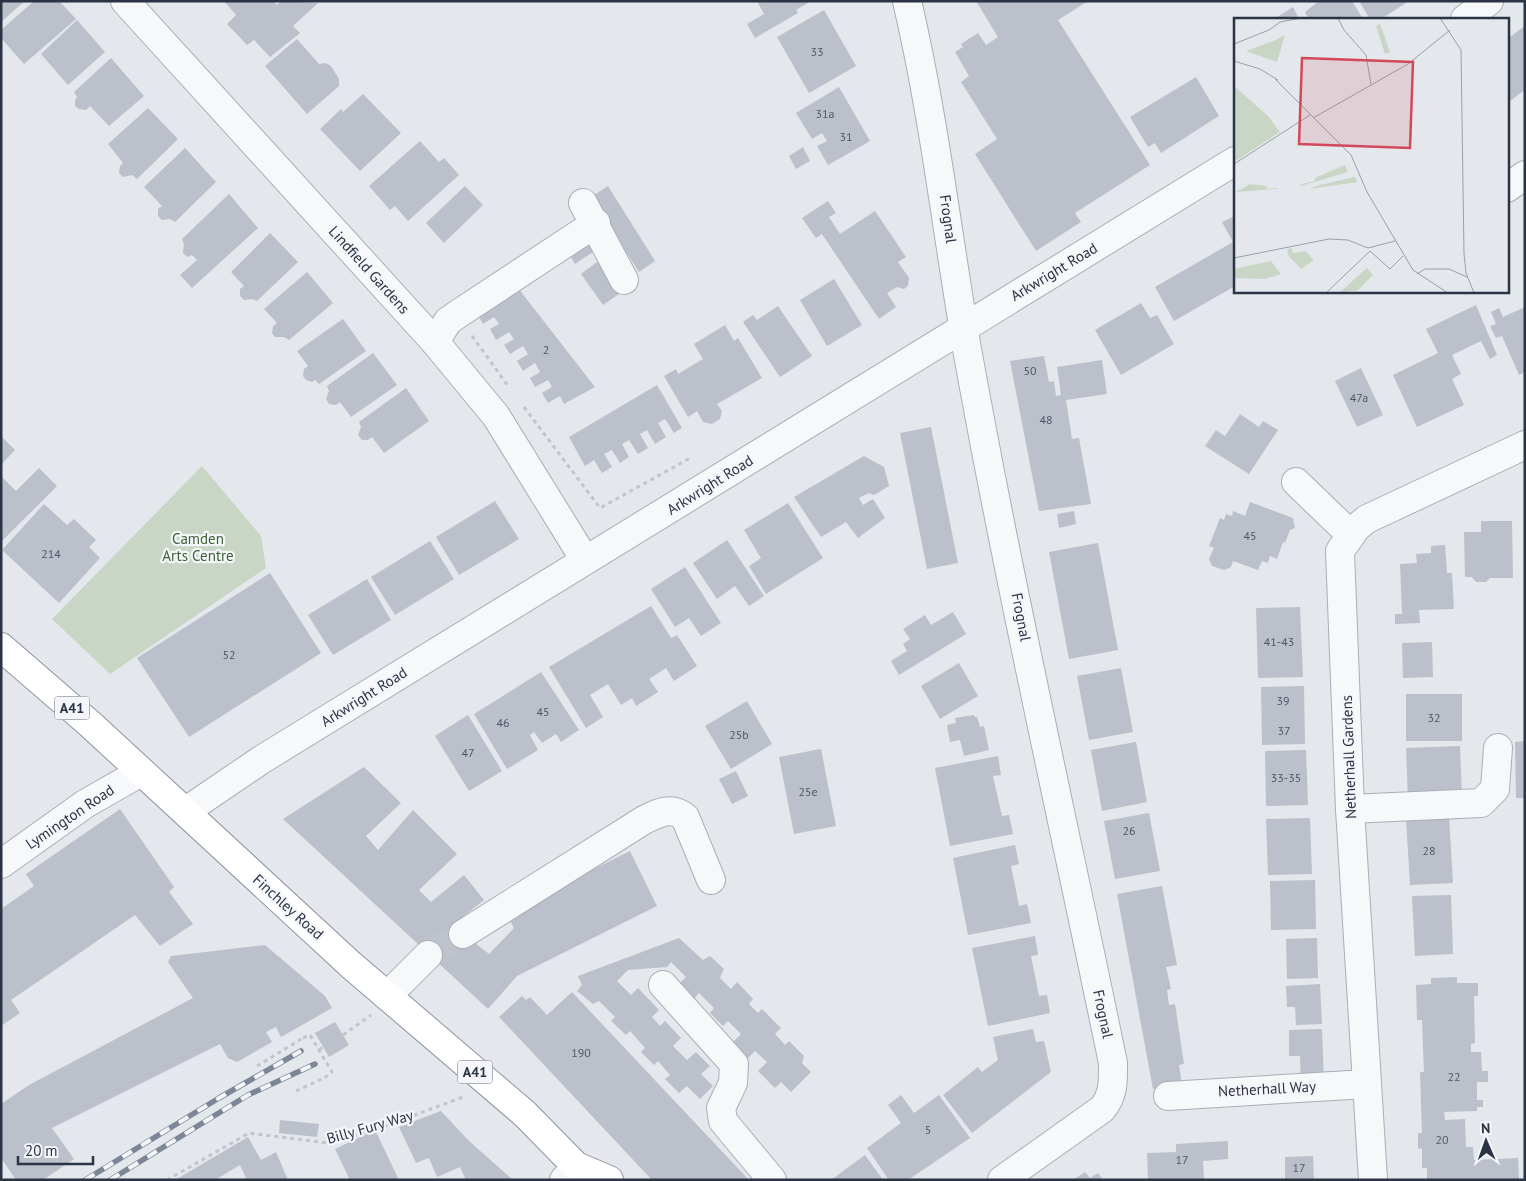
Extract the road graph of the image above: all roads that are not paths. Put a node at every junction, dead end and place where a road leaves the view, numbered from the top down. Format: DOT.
graph roads {
  1 [pos="125,1"];
  2 [pos="907,1"];
  3 [pos="1489,1"];
  4 [pos="1466,18"];
  5 [pos="1234,162"];
  6 [pos="1525,176"];
  7 [pos="1508,187"];
  8 [pos="624,280"];
  9 [pos="964,327"];
  10 [pos="435,342"];
  11 [pos="1525,444"];
  12 [pos="1296,482"];
  13 [pos="1352,534"];
  14 [pos="585,560"];
  15 [pos="1,647"];
  16 [pos="1498,748"];
  17 [pos="141,772"];
  18 [pos="1350,809"];
  19 [pos="186,811"];
  20 [pos="1,864"];
  21 [pos="711,880"];
  22 [pos="462,934"];
  23 [pos="428,956"];
  24 [pos="663,985"];
  25 [pos="390,998"];
  26 [pos="1366,1084"];
  27 [pos="1168,1096"];
  28 [pos="573,1175"];
  29 [pos="609,1180"];
  30 [pos="772,1180"];
  31 [pos="1002,1180"];
  32 [pos="1373,1180"];
  1 -- 10 [label="street, Lindfield Gardens"];
  2 -- 9 [label="street, Frognal"];
  3 -- 4 [label="street"];
  5 -- 9 [label="street, Arkwright Road"];
  6 -- 7 [label="street"];
  8 -- 10 [label="street"];
  9 -- 14 [label="street, Arkwright Road"];
  9 -- 31 [label="street, Frognal"];
  10 -- 14 [label="street, Lindfield Gardens"];
  11 -- 13 [label="street, Netherhall Gardens"];
  12 -- 13 [label="street"];
  13 -- 18 [label="street, Netherhall Gardens"];
  14 -- 19 [label="street, Arkwright Road"];
  15 -- 17 [label="highway, Finchley Road / A41"];
  16 -- 18 [label="street"];
  17 -- 19 [label="highway, Finchley Road / A41"];
  17 -- 20 [label="street, Lymington Road"];
  18 -- 26 [label="street, Netherhall Gardens"];
  19 -- 25 [label="highway, Finchley Road / A41"];
  21 -- 22 [label="street"];
  23 -- 25 [label="street"];
  24 -- 30 [label="street"];
  25 -- 28 [label="highway, Finchley Road / A41"];
  26 -- 27 [label="street, Netherhall Way"];
  26 -- 32 [label="street, Netherhall Gardens"];
  28 -- 29 [label="highway, Finchley Road / A41"];
}
